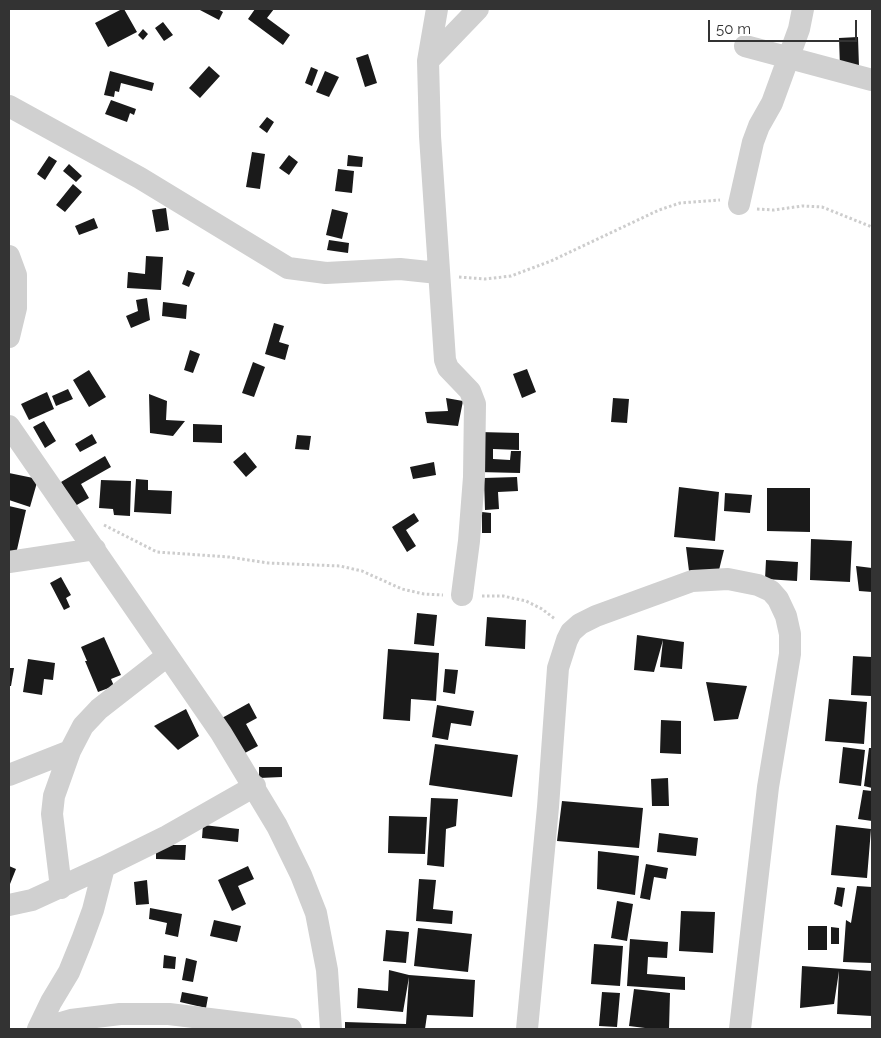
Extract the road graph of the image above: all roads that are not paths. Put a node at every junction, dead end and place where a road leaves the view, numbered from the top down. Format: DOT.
graph roads {
  1 [pos="437,9"];
  2 [pos="478,9"];
  3 [pos="803,9"];
  4 [pos="745,46"];
  5 [pos="787,58"];
  6 [pos="428,61"];
  7 [pos="872,80"];
  8 [pos="9,106"];
  9 [pos="739,204"];
  10 [pos="9,256"];
  11 [pos="438,273"];
  12 [pos="9,337"];
  13 [pos="9,426"];
  14 [pos="95,549"];
  15 [pos="9,562"];
  16 [pos="462,595"];
  17 [pos="167,656"];
  18 [pos="70,751"];
  19 [pos="9,776"];
  20 [pos="255,786"];
  21 [pos="104,868"];
  22 [pos="61,888"];
  23 [pos="9,905"];
  24 [pos="39,1029"];
  25 [pos="290,1029"];
  26 [pos="330,1029"];
  27 [pos="527,1029"];
  28 [pos="740,1029"];
  1 -- 6 [label="street"];
  2 -- 6 [label="street"];
  3 -- 5 [label="street"];
  4 -- 5 [label="street"];
  5 -- 7 [label="street"];
  5 -- 9 [label="street"];
  6 -- 11 [label="street"];
  8 -- 11 [label="street"];
  10 -- 12 [label="street"];
  11 -- 16 [label="street"];
  13 -- 14 [label="street"];
  14 -- 15 [label="street"];
  14 -- 17 [label="street"];
  17 -- 18 [label="street"];
  17 -- 20 [label="street"];
  18 -- 19 [label="street"];
  18 -- 22 [label="street"];
  20 -- 21 [label="street"];
  20 -- 26 [label="street"];
  21 -- 22 [label="street"];
  21 -- 24 [label="street"];
  22 -- 23 [label="street"];
  24 -- 25 [label="street"];
  27 -- 28 [label="street"];
}
